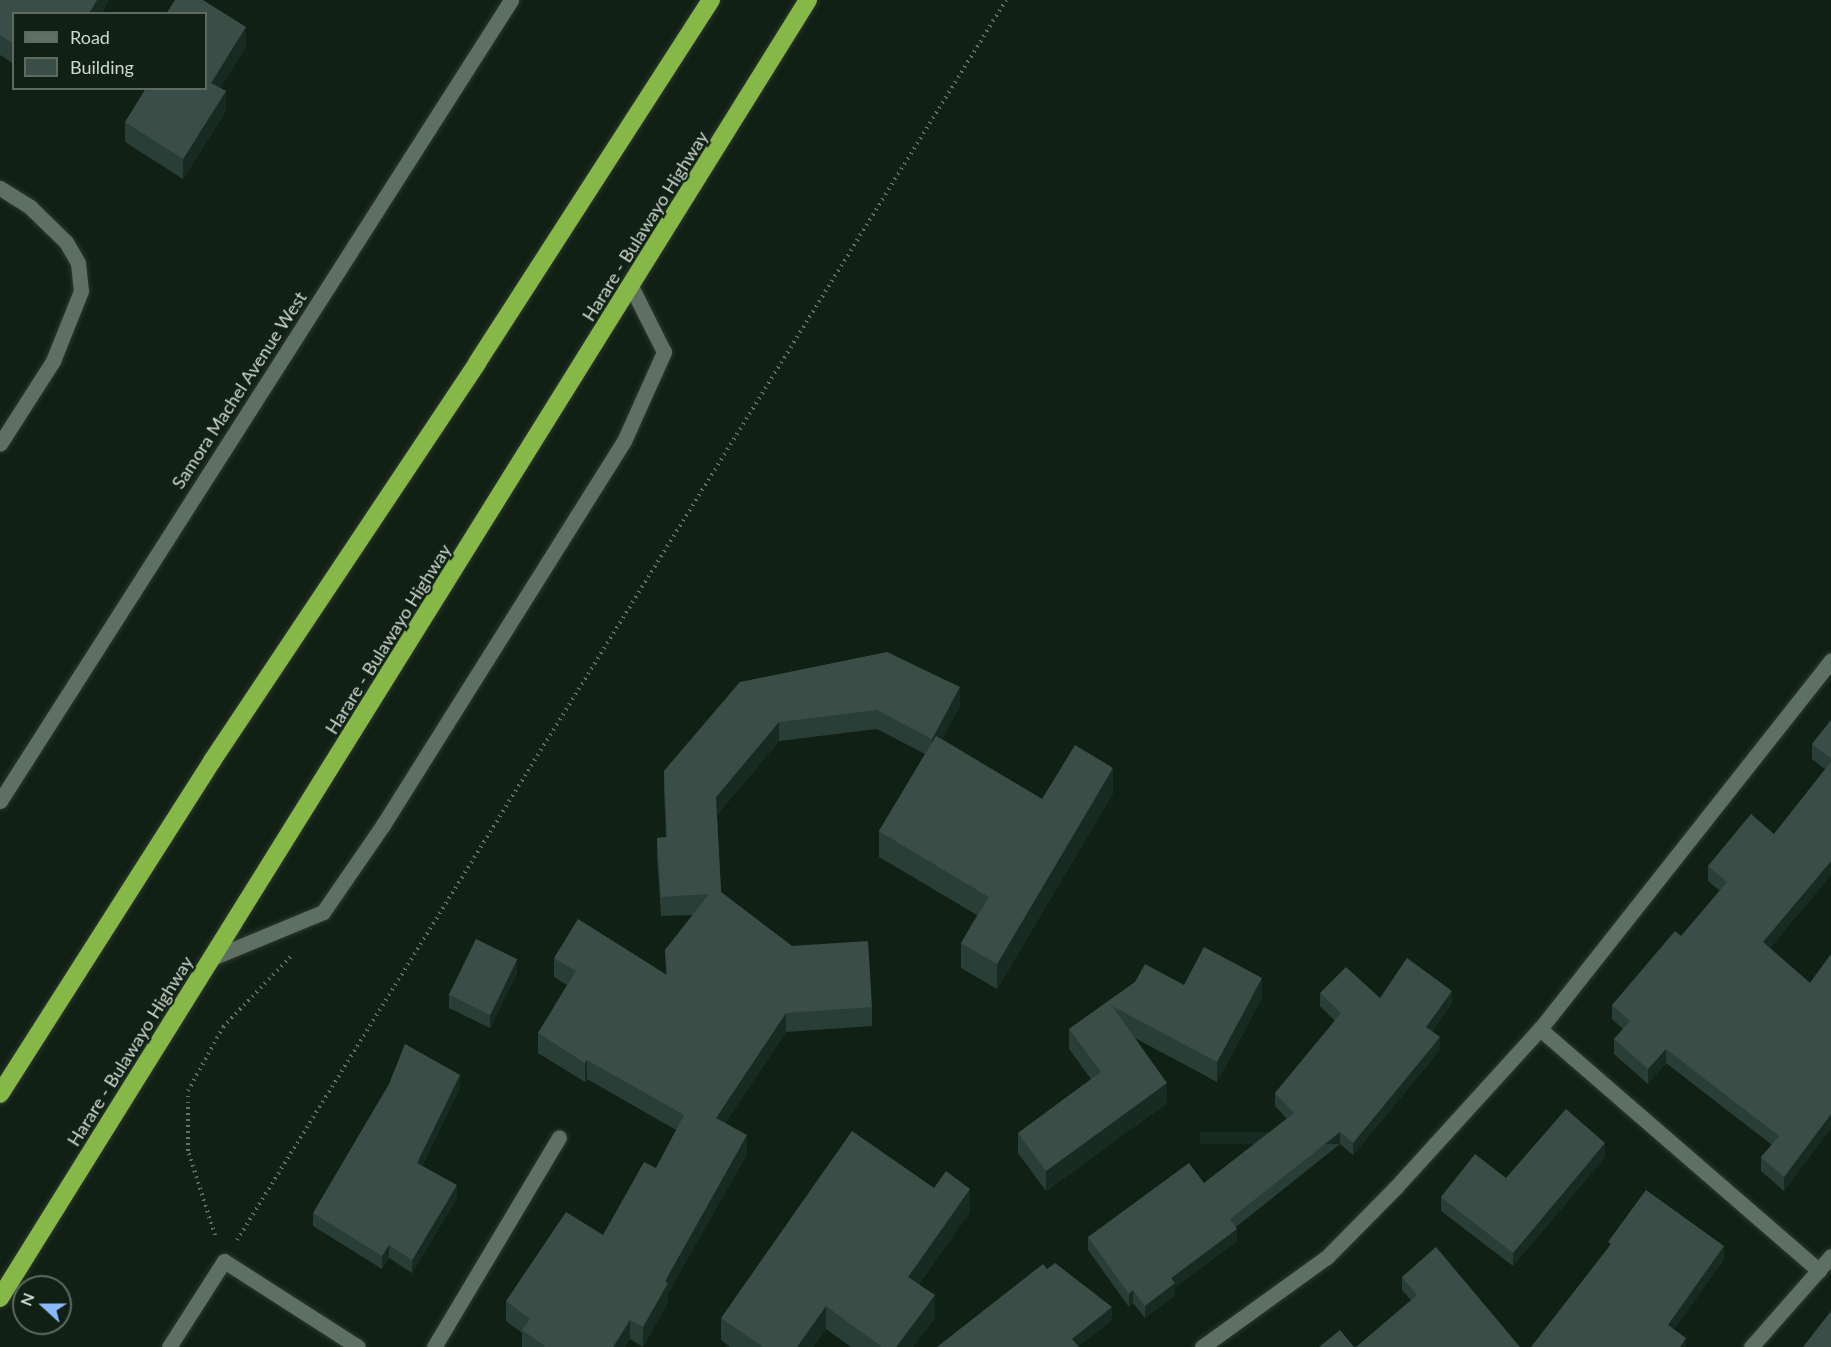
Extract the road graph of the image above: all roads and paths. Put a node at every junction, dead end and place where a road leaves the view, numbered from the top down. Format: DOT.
graph roads {
  1 [pos="511,0"];
  2 [pos="711,0"];
  3 [pos="808,0"];
  4 [pos="1006,0"];
  5 [pos="0,188"];
  6 [pos="632,288"];
  7 [pos="0,444"];
  8 [pos="1831,660"];
  9 [pos="0,801"];
  10 [pos="323,912"];
  11 [pos="212,958"];
  12 [pos="1540,1029"];
  13 [pos="0,1094"];
  14 [pos="559,1137"];
  15 [pos="1831,1256"];
  16 [pos="224,1261"];
  17 [pos="1819,1271"];
  18 [pos="0,1298"];
  19 [pos="169,1347"];
  20 [pos="358,1347"];
  21 [pos="434,1347"];
  22 [pos="1202,1347"];
  23 [pos="1751,1347"];
  1 -- 9 [label="street, Samora Machel Avenue West"];
  2 -- 13 [label="highway"];
  3 -- 6 [label="highway, Harare - Bulawayo Highway"];
  4 -- 16 [label="path"];
  5 -- 7 [label="street"];
  6 -- 10 [label="street"];
  6 -- 11 [label="highway, Harare - Bulawayo Highway"];
  8 -- 12 [label="street"];
  10 -- 11 [label="street"];
  10 -- 16 [label="path"];
  11 -- 18 [label="highway, Harare - Bulawayo Highway"];
  12 -- 17 [label="street"];
  12 -- 22 [label="street"];
  14 -- 21 [label="street"];
  15 -- 17 [label="street"];
  16 -- 19 [label="street"];
  16 -- 20 [label="street"];
  17 -- 23 [label="street"];
}
